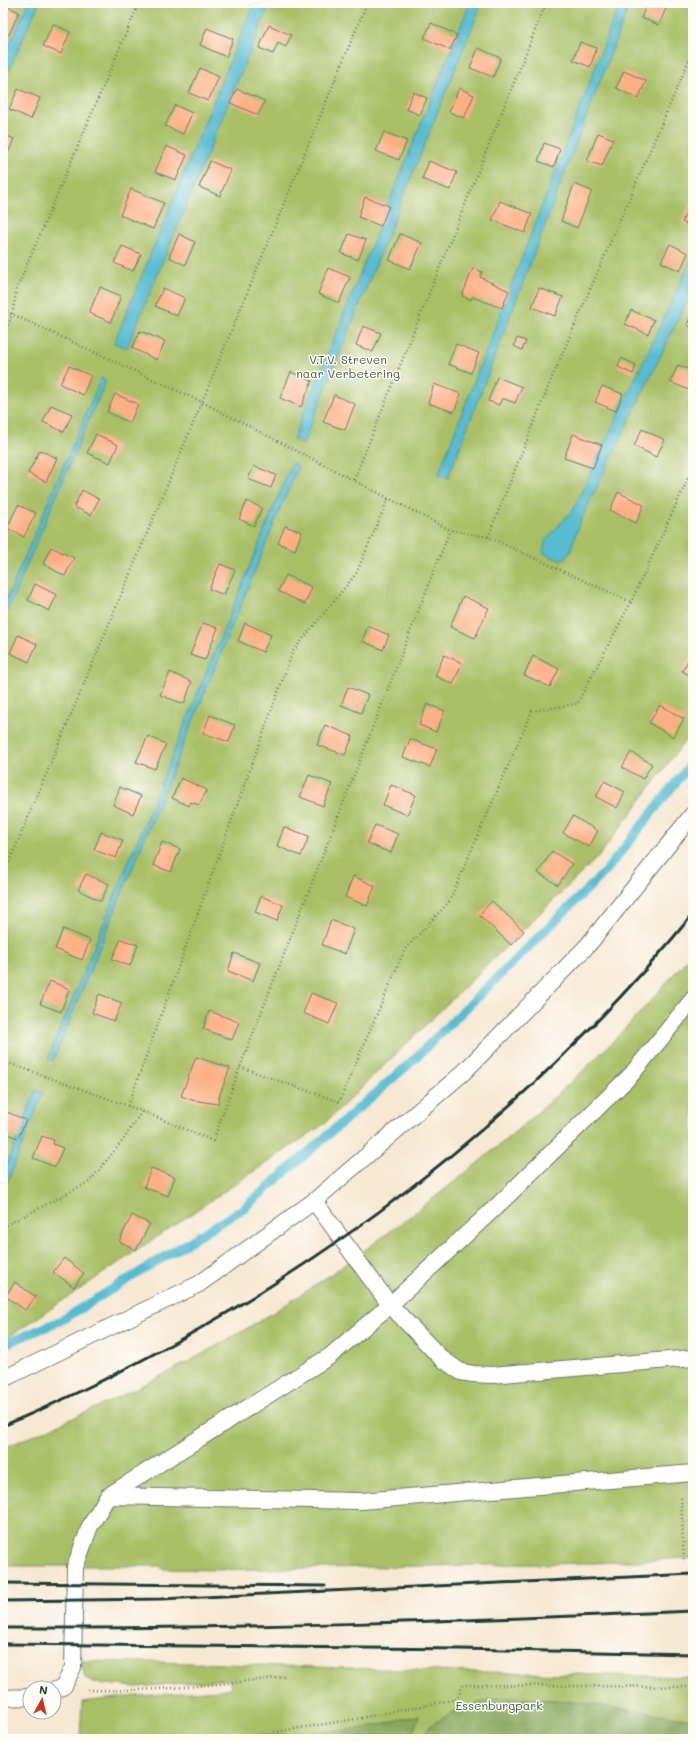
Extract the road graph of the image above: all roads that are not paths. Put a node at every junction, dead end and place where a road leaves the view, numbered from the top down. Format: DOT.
graph roads {
  1 [pos="693,814"];
  2 [pos="693,999"];
  3 [pos="314,1201"];
  4 [pos="390,1305"];
  5 [pos="693,1358"];
  6 [pos="3,1379"];
  7 [pos="693,1473"];
  8 [pos="108,1496"];
  9 [pos="62,1684"];
  10 [pos="22,1697"];
  11 [pos="3,1698"];
  1 -- 3 [label="lane"];
  2 -- 4 [label="lane"];
  3 -- 4 [label="lane"];
  3 -- 6 [label="lane"];
  4 -- 5 [label="lane"];
  4 -- 8 [label="lane"];
  7 -- 8 [label="lane"];
  8 -- 9 [label="lane"];
  10 -- 11 [label="lane"];
}
